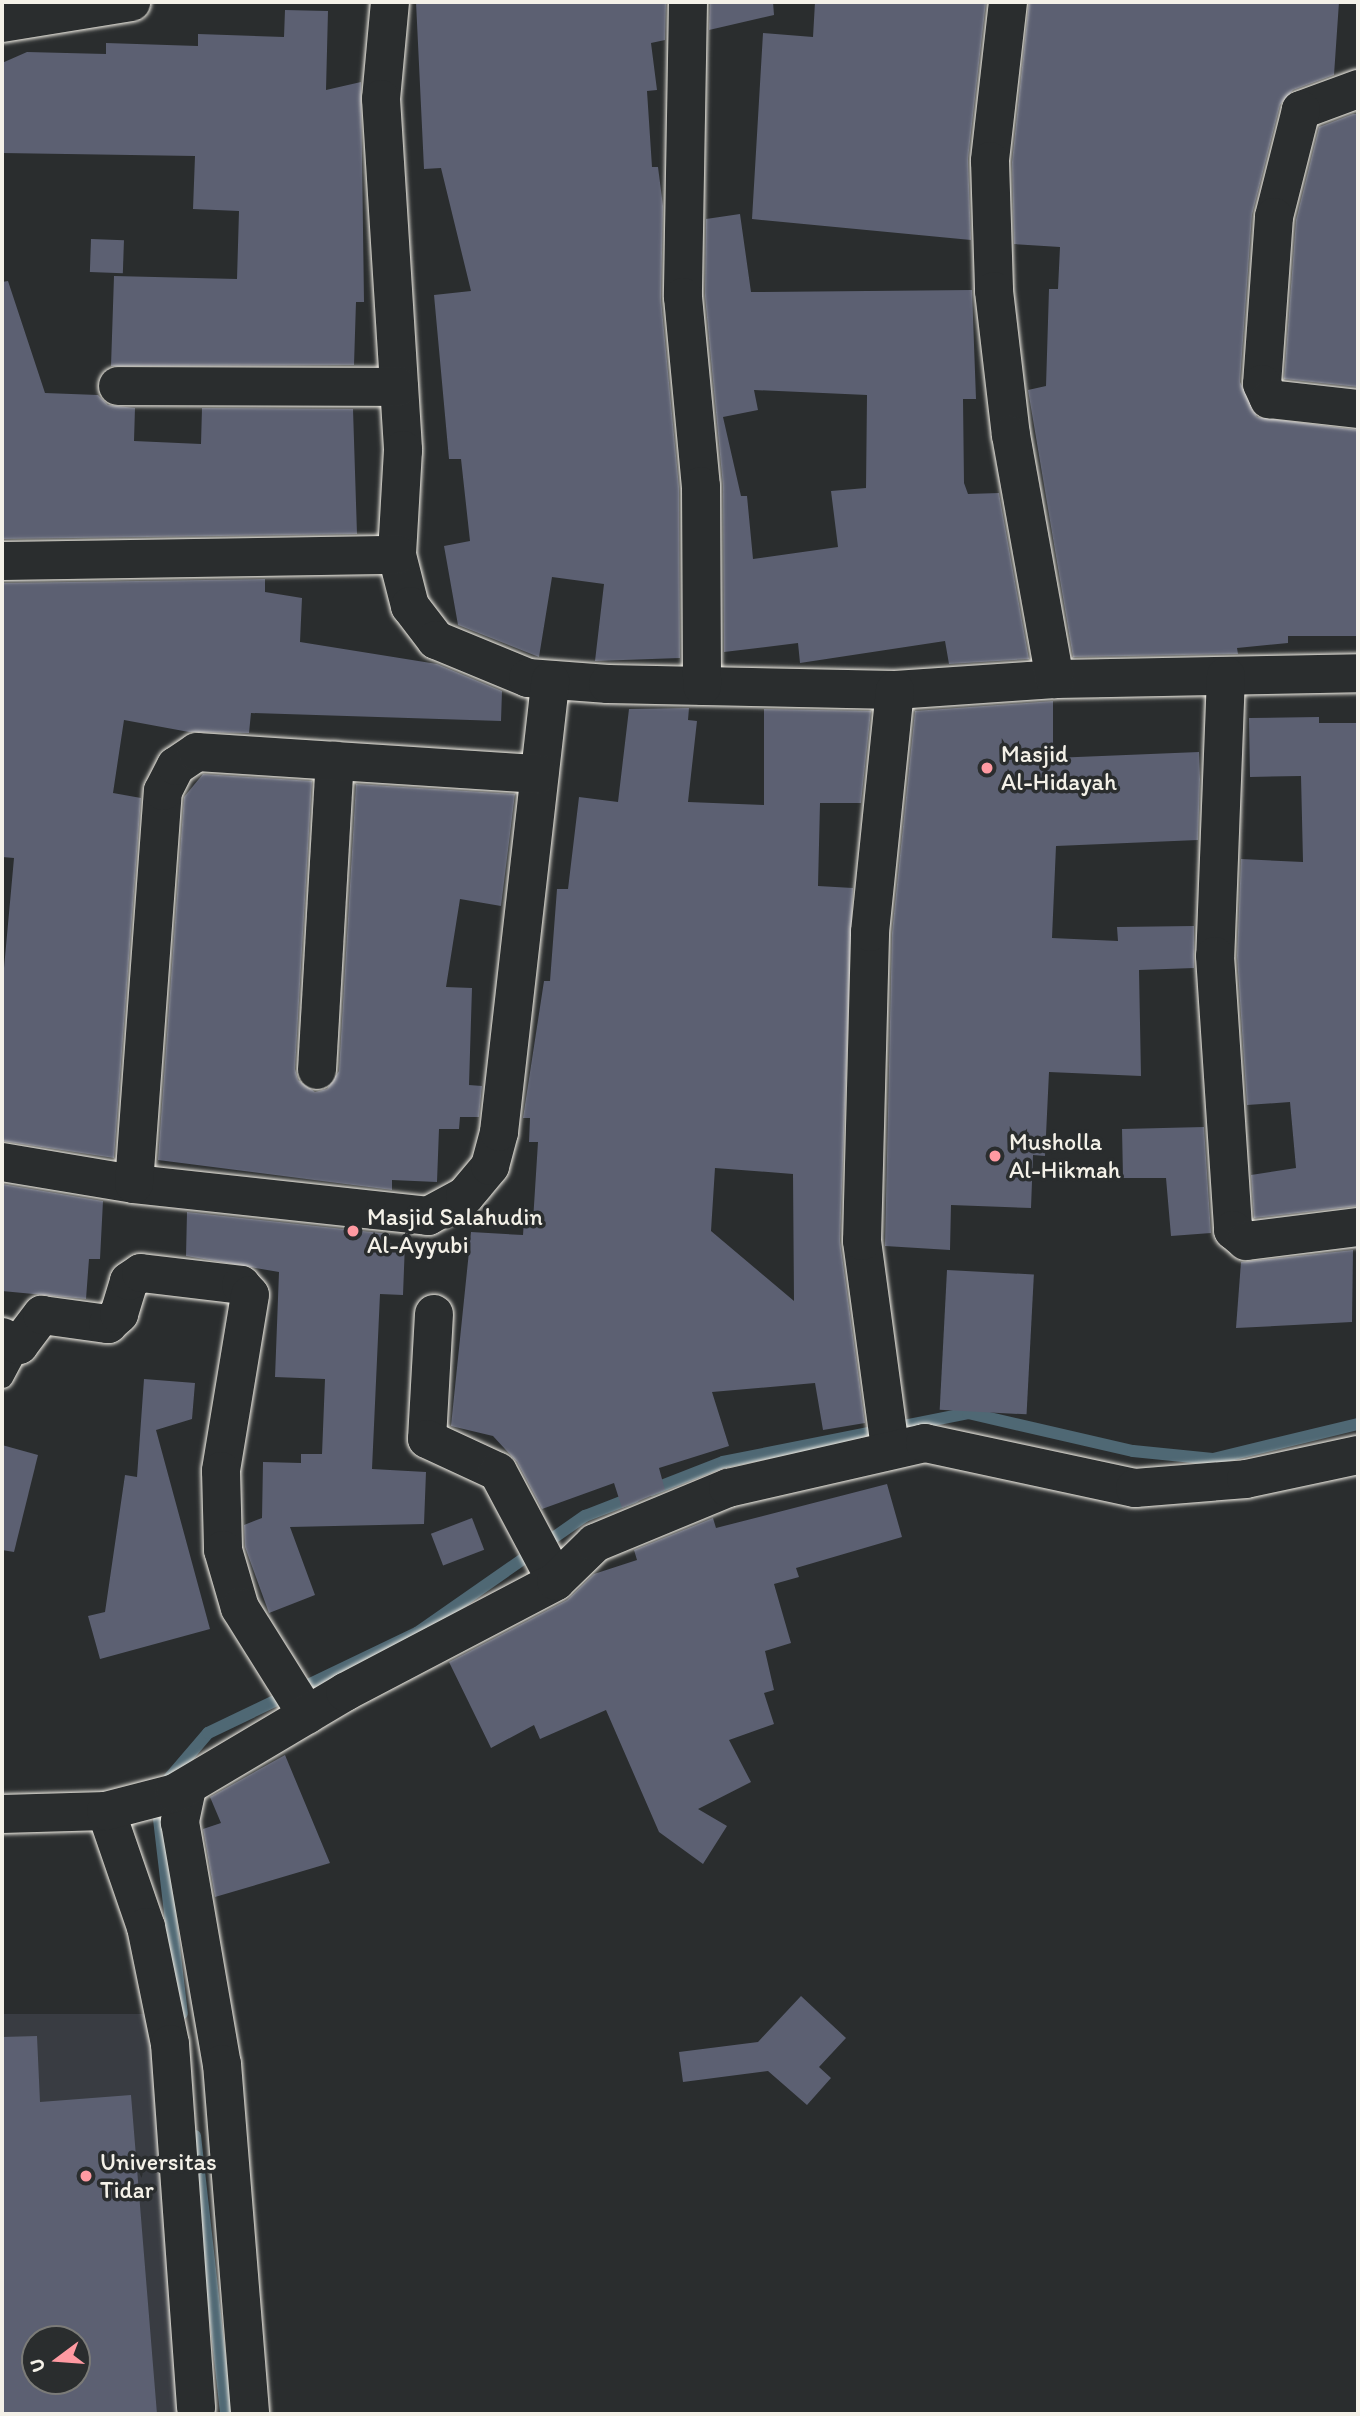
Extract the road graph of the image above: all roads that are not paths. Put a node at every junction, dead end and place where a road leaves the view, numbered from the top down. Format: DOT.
graph roads {
  1 [pos="131,2"];
  2 [pos="390,2"];
  3 [pos="688,2"];
  4 [pos="1007,2"];
  5 [pos="2,23"];
  6 [pos="1358,89"];
  7 [pos="118,386"];
  8 [pos="399,387"];
  9 [pos="1358,409"];
  10 [pos="397,555"];
  11 [pos="2,561"];
  12 [pos="1358,673"];
  13 [pos="1226,676"];
  14 [pos="1055,679"];
  15 [pos="550,681"];
  16 [pos="702,686"];
  17 [pos="895,690"];
  18 [pos="335,761"];
  19 [pos="539,774"];
  20 [pos="317,1070"];
  21 [pos="2,1162"];
  22 [pos="134,1184"];
  23 [pos="1358,1227"];
  24 [pos="434,1314"];
  25 [pos="7,1353"];
  26 [pos="890,1444"];
  27 [pos="1358,1455"];
  28 [pos="550,1571"];
  29 [pos="303,1709"];
  30 [pos="181,1791"];
  31 [pos="112,1809"];
  32 [pos="2,1814"];
  33 [pos="246,2405"];
  34 [pos="197,2409"];
  1 -- 5 [label="street"];
  2 -- 8 [label="street"];
  3 -- 16 [label="street"];
  4 -- 14 [label="street"];
  6 -- 9 [label="street"];
  7 -- 8 [label="street"];
  8 -- 10 [label="street"];
  10 -- 11 [label="street"];
  10 -- 15 [label="street"];
  12 -- 13 [label="street"];
  13 -- 14 [label="street"];
  13 -- 23 [label="street"];
  14 -- 17 [label="street"];
  15 -- 16 [label="street"];
  15 -- 19 [label="street"];
  16 -- 17 [label="street"];
  17 -- 26 [label="street"];
  18 -- 19 [label="street"];
  18 -- 20 [label="street"];
  18 -- 22 [label="street"];
  19 -- 22 [label="street"];
  21 -- 22 [label="street"];
  24 -- 28 [label="street"];
  25 -- 29 [label="street"];
  26 -- 27 [label="street"];
  26 -- 28 [label="street"];
  28 -- 29 [label="street"];
  29 -- 30 [label="street"];
  30 -- 31 [label="street"];
  30 -- 33 [label="street"];
  31 -- 32 [label="street"];
  31 -- 34 [label="street"];
  33 -- 34 [label="street"];
}
